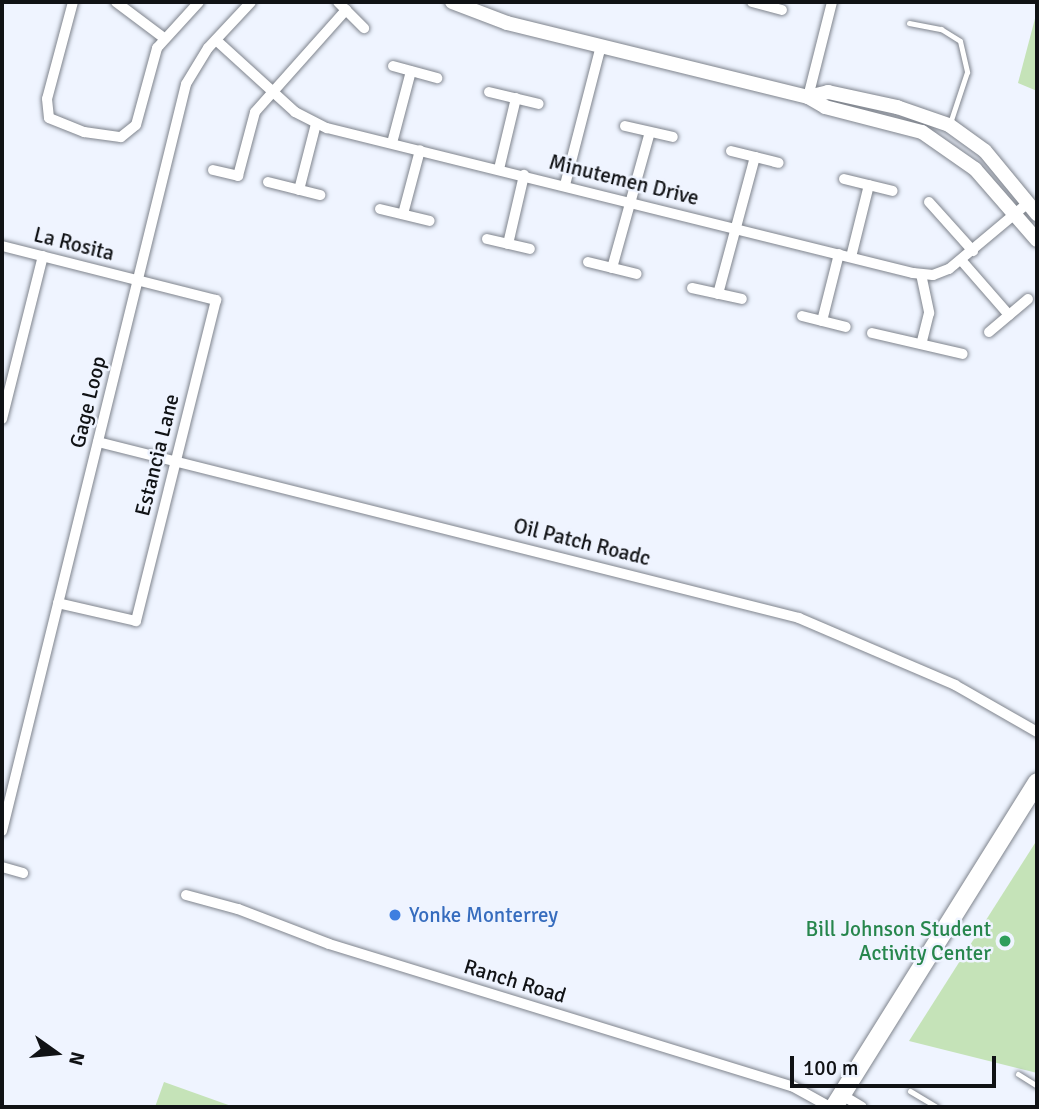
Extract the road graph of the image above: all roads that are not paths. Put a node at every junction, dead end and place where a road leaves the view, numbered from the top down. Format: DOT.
graph roads {
  1 [pos="73,2"];
  2 [pos="116,2"];
  3 [pos="199,2"];
  4 [pos="251,2"];
  5 [pos="338,2"];
  6 [pos="452,2"];
  7 [pos="756,2"];
  8 [pos="831,2"];
  9 [pos="346,10"];
  10 [pos="782,10"];
  11 [pos="909,23"];
  12 [pos="365,28"];
  13 [pos="164,38"];
  14 [pos="216,40"];
  15 [pos="601,46"];
  16 [pos="393,66"];
  17 [pos="411,71"];
  18 [pos="437,78"];
  19 [pos="271,90"];
  20 [pos="489,92"];
  21 [pos="808,97"];
  22 [pos="516,98"];
  23 [pos="539,104"];
  24 [pos="316,124"];
  25 [pos="949,125"];
  26 [pos="625,126"];
  27 [pos="650,132"];
  28 [pos="673,137"];
  29 [pos="941,141"];
  30 [pos="392,143"];
  31 [pos="420,150"];
  32 [pos="731,151"];
  33 [pos="755,157"];
  34 [pos="779,163"];
  35 [pos="499,169"];
  36 [pos="213,170"];
  37 [pos="524,175"];
  38 [pos="844,179"];
  39 [pos="268,182"];
  40 [pos="565,185"];
  41 [pos="869,185"];
  42 [pos="299,190"];
  43 [pos="893,191"];
  44 [pos="320,195"];
  45 [pos="630,201"];
  46 [pos="929,202"];
  47 [pos="1033,208"];
  48 [pos="380,209"];
  49 [pos="403,214"];
  50 [pos="1015,214"];
  51 [pos="430,221"];
  52 [pos="738,229"];
  53 [pos="487,239"];
  54 [pos="1037,240"];
  55 [pos="508,244"];
  56 [pos="2,246"];
  57 [pos="530,249"];
  58 [pos="973,251"];
  59 [pos="839,254"];
  60 [pos="43,256"];
  61 [pos="851,257"];
  62 [pos="961,260"];
  63 [pos="588,262"];
  64 [pos="612,268"];
  65 [pos="637,274"];
  66 [pos="921,274"];
  67 [pos="138,279"];
  68 [pos="692,288"];
  69 [pos="718,294"];
  70 [pos="742,299"];
  71 [pos="1028,299"];
  72 [pos="1009,315"];
  73 [pos="802,316"];
  74 [pos="822,321"];
  75 [pos="846,327"];
  76 [pos="989,332"];
  77 [pos="872,333"];
  78 [pos="922,344"];
  79 [pos="963,354"];
  80 [pos="3,411"];
  81 [pos="98,442"];
  82 [pos="176,461"];
  83 [pos="58,603"];
  84 [pos="1037,732"];
  85 [pos="1037,782"];
  86 [pos="2,831"];
  87 [pos="2,867"];
  88 [pos="23,873"];
  89 [pos="186,895"];
  90 [pos="1018,1074"];
  91 [pos="1037,1086"];
  92 [pos="910,1091"];
  93 [pos="835,1103"];
  94 [pos="862,1107"];
  95 [pos="937,1107"];
  1 -- 13 [label="street"];
  2 -- 13 [label="street"];
  3 -- 13 [label="street"];
  4 -- 14 [label="street, Gage Loop"];
  5 -- 9 [label="street"];
  6 -- 15 [label="street"];
  7 -- 10 [label="street"];
  8 -- 21 [label="street"];
  9 -- 12 [label="street"];
  9 -- 19 [label="street"];
  11 -- 25 [label="lane"];
  14 -- 19 [label="street, Minutemen Drive"];
  14 -- 67 [label="street, Gage Loop"];
  15 -- 21 [label="street"];
  15 -- 40 [label="street"];
  16 -- 17 [label="street"];
  17 -- 18 [label="street"];
  17 -- 30 [label="street"];
  19 -- 24 [label="street, Minutemen Drive"];
  19 -- 36 [label="street"];
  20 -- 22 [label="street"];
  21 -- 25 [label="street"];
  21 -- 29 [label="street"];
  22 -- 23 [label="street"];
  22 -- 35 [label="street"];
  24 -- 30 [label="street, Minutemen Drive"];
  24 -- 42 [label="street"];
  25 -- 29 [label="street"];
  25 -- 47 [label="street"];
  26 -- 27 [label="street"];
  27 -- 28 [label="street"];
  27 -- 45 [label="street"];
  29 -- 50 [label="street"];
  30 -- 31 [label="street, Minutemen Drive"];
  31 -- 35 [label="street, Minutemen Drive"];
  31 -- 49 [label="street"];
  32 -- 33 [label="street"];
  33 -- 34 [label="street"];
  33 -- 52 [label="street"];
  35 -- 37 [label="street, Minutemen Drive"];
  37 -- 40 [label="street, Minutemen Drive"];
  37 -- 55 [label="street"];
  38 -- 41 [label="street"];
  39 -- 42 [label="street"];
  40 -- 45 [label="street, Minutemen Drive"];
  41 -- 43 [label="street"];
  41 -- 61 [label="street"];
  42 -- 44 [label="street"];
  45 -- 52 [label="street, Minutemen Drive"];
  45 -- 64 [label="street"];
  46 -- 58 [label="street"];
  47 -- 50 [label="street, Minutemen Drive"];
  48 -- 49 [label="street"];
  49 -- 51 [label="street"];
  50 -- 54 [label="street"];
  50 -- 58 [label="street, Minutemen Drive"];
  52 -- 59 [label="street, Minutemen Drive"];
  52 -- 69 [label="street"];
  53 -- 55 [label="street"];
  55 -- 57 [label="street"];
  56 -- 60 [label="street, La Rosita"];
  58 -- 62 [label="street, Minutemen Drive"];
  59 -- 61 [label="street, Minutemen Drive"];
  59 -- 74 [label="street"];
  60 -- 67 [label="street, La Rosita"];
  60 -- 80 [label="street"];
  61 -- 66 [label="street, Minutemen Drive"];
  62 -- 66 [label="street, Minutemen Drive"];
  62 -- 72 [label="street"];
  63 -- 64 [label="street"];
  64 -- 65 [label="street"];
  66 -- 78 [label="street"];
  67 -- 81 [label="street, Gage Loop"];
  67 -- 82 [label="street, Estancia Lane"];
  68 -- 69 [label="street"];
  69 -- 70 [label="street"];
  71 -- 72 [label="street"];
  72 -- 76 [label="street"];
  73 -- 74 [label="street"];
  74 -- 75 [label="street"];
  77 -- 78 [label="street"];
  78 -- 79 [label="street"];
  81 -- 82 [label="street, Oil Patch Roadc"];
  81 -- 83 [label="street, Gage Loop"];
  82 -- 83 [label="street, Estancia Lane"];
  82 -- 84 [label="street, Oil Patch Roadc"];
  83 -- 86 [label="street, Gage Loop"];
  85 -- 93 [label="main road"];
  87 -- 88 [label="street"];
  89 -- 93 [label="street, Ranch Road"];
  90 -- 91 [label="lane"];
  92 -- 95 [label="lane"];
  93 -- 94 [label="street, Ranch Road"];
}
